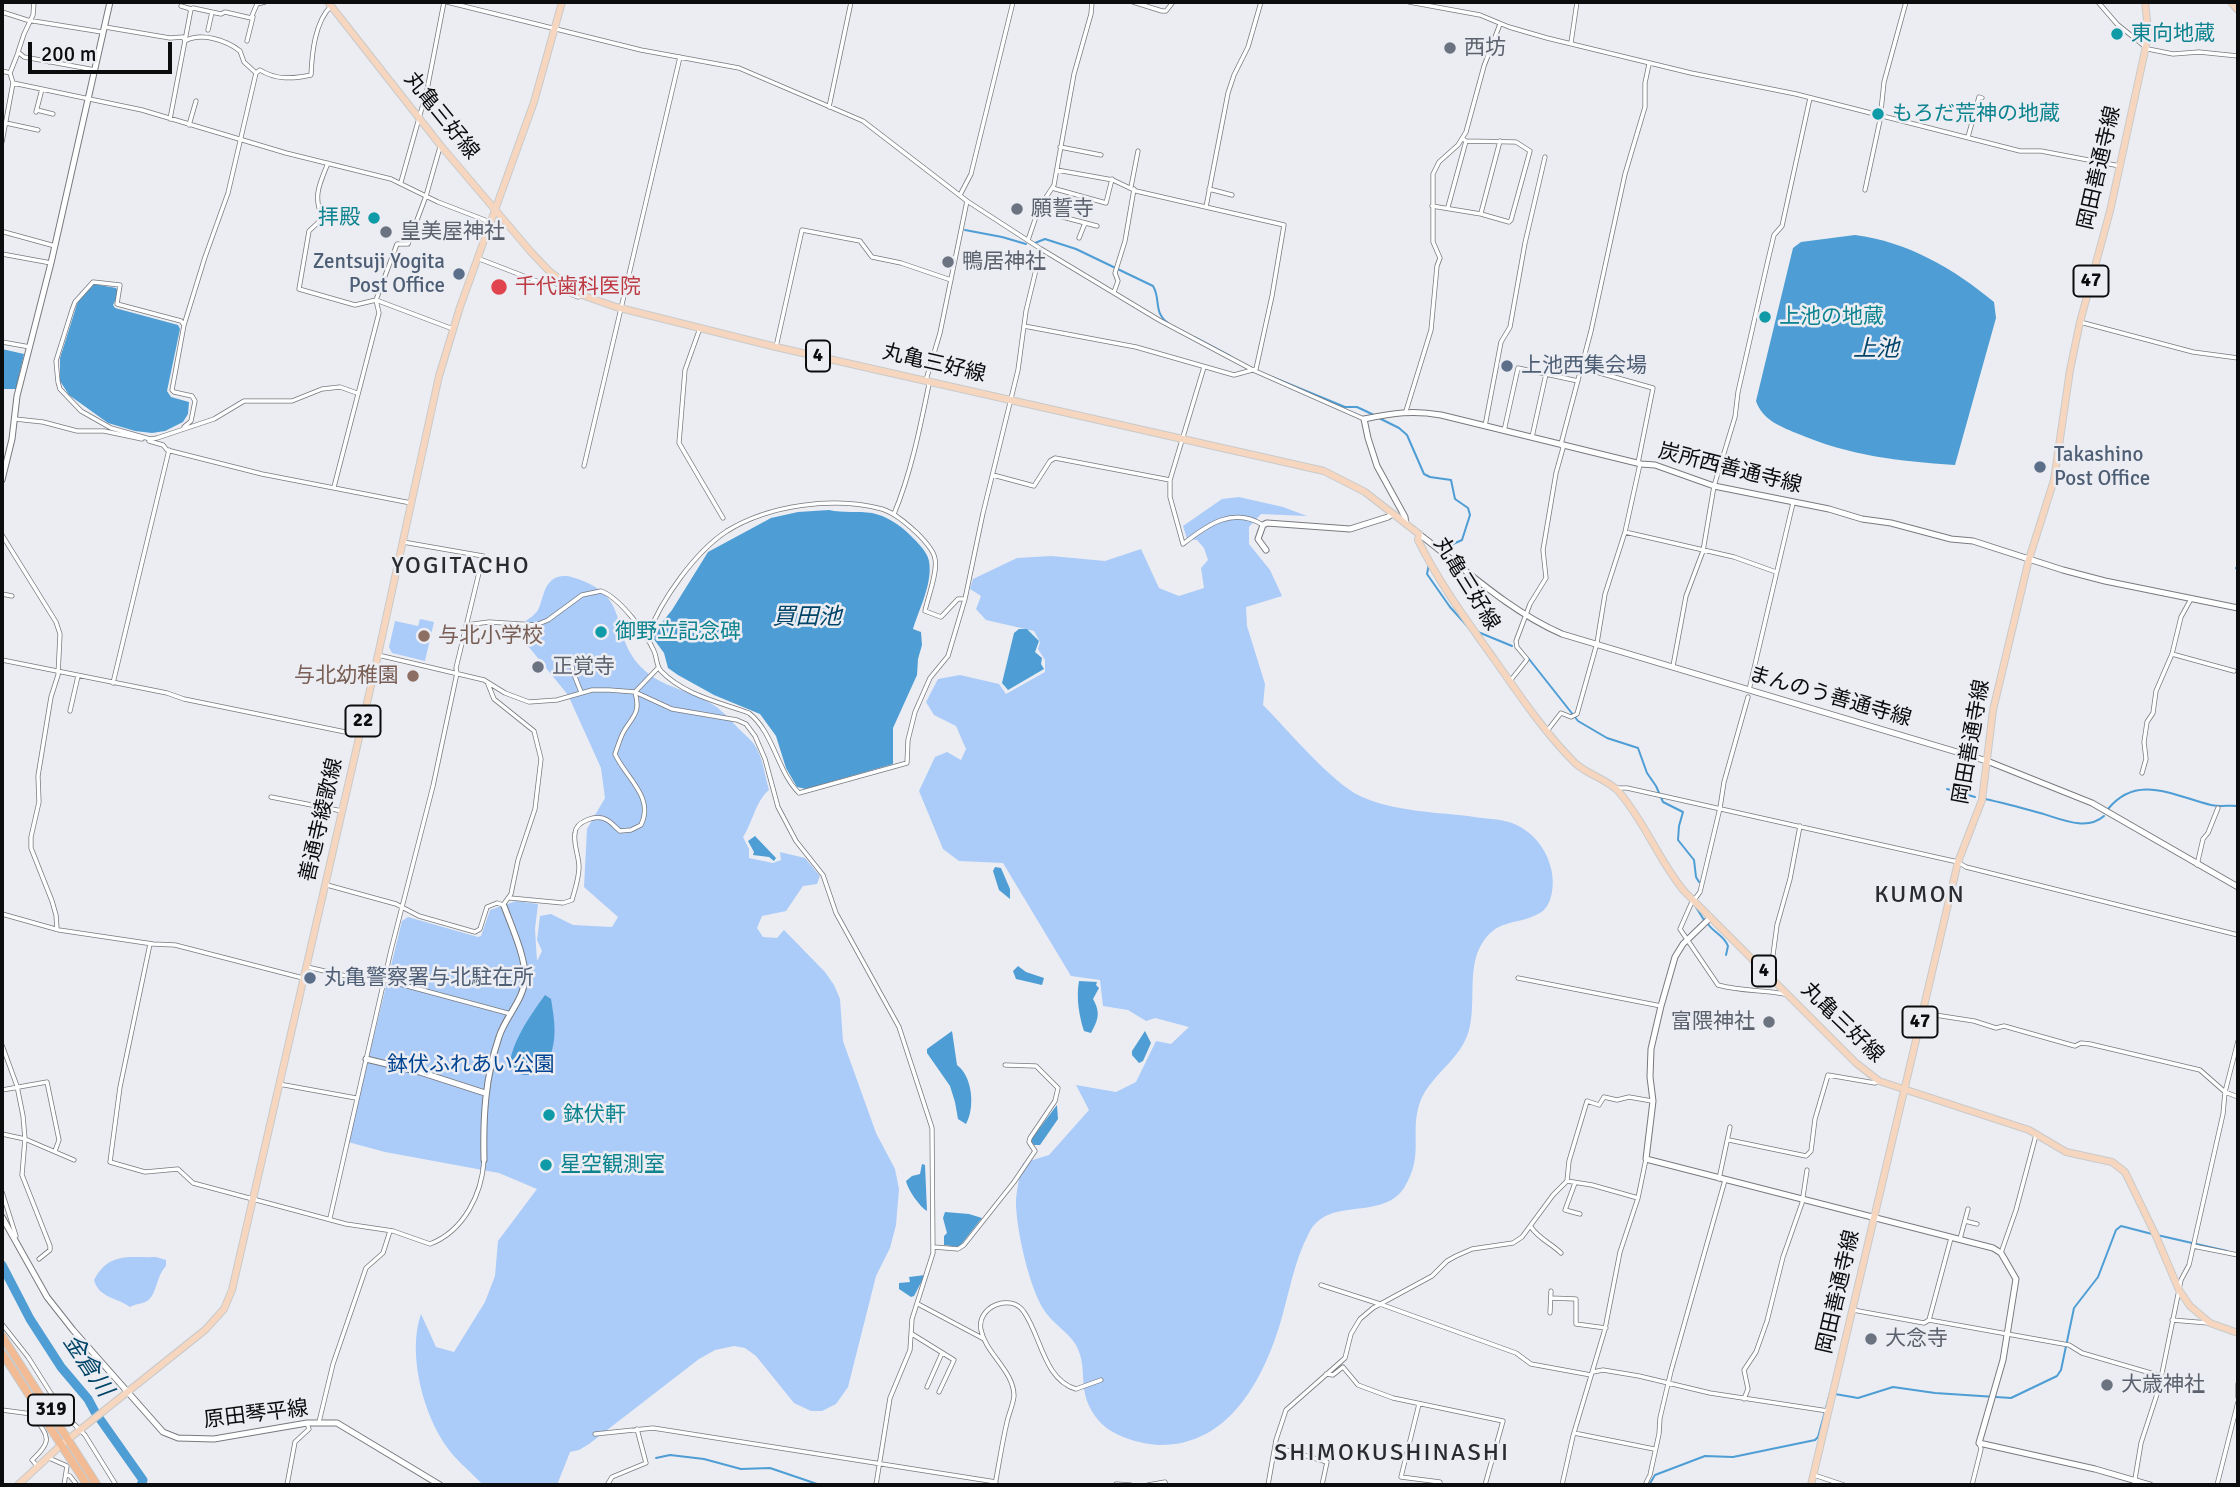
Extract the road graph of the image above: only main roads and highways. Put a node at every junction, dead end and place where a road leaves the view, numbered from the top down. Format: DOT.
graph roads {
  1 [pos="110,2"];
  2 [pos="562,2"];
  3 [pos="2145,2"];
  4 [pos="2231,2"];
  5 [pos="330,4"];
  6 [pos="2238,10"];
  7 [pos="495,209"];
  8 [pos="2,480"];
  9 [pos="1392,514"];
  10 [pos="1406,524"];
  11 [pos="1419,534"];
  12 [pos="1266,550"];
  13 [pos="2029,559"];
  14 [pos="2238,608"];
  15 [pos="1987,761"];
  16 [pos="2238,887"];
  17 [pos="503,905"];
  18 [pos="1707,921"];
  19 [pos="366,1059"];
  20 [pos="1903,1090"];
  21 [pos="485,1093"];
  22 [pos="484,1160"];
  23 [pos="2,1217"];
  24 [pos="1874,1217"];
  25 [pos="2238,1334"];
  26 [pos="2,1336"];
  27 [pos="2,1353"];
  28 [pos="128,1394"];
  29 [pos="70,1440"];
  30 [pos="61,1446"];
  31 [pos="2135,1483"];
  32 [pos="18,1485"];
  33 [pos="87,1485"];
  34 [pos="97,1485"];
  35 [pos="439,1485"];
  36 [pos="1811,1485"];
  37 [pos="2150,1485"];
  1 -- 8 [label="main road"];
  2 -- 7 [label="main road, 善通寺綾歌線 / 22"];
  3 -- 13 [label="main road, 岡田善通寺線 / 47"];
  4 -- 6 [label="main road"];
  5 -- 7 [label="main road, 丸亀三好線 / 4"];
  7 -- 9 [label="main road, 丸亀三好線 / 4"];
  7 -- 28 [label="main road, 善通寺綾歌線 / 22"];
  9 -- 10 [label="main road, 丸亀三好線 / 4"];
  9 -- 12 [label="main road"];
  10 -- 11 [label="main road, 丸亀三好線 / 4"];
  10 -- 13 [label="main road, 炭所西善通寺線"];
  11 -- 15 [label="main road, まんのう善通寺線"];
  11 -- 18 [label="main road, 丸亀三好線 / 4"];
  13 -- 14 [label="main road, 炭所西善通寺線"];
  13 -- 15 [label="main road, 岡田善通寺線 / 47"];
  15 -- 16 [label="main road, まんのう善通寺線"];
  15 -- 20 [label="main road, 岡田善通寺線 / 47"];
  17 -- 21 [label="main road"];
  18 -- 20 [label="main road, 丸亀三好線 / 4"];
  18 -- 24 [label="main road"];
  19 -- 21 [label="main road"];
  20 -- 24 [label="main road, 岡田善通寺線 / 47"];
  20 -- 25 [label="main road, 丸亀三好線 / 4"];
  21 -- 22 [label="main road"];
  23 -- 28 [label="main road, 原田琴平線"];
  24 -- 31 [label="main road"];
  24 -- 36 [label="main road, 岡田善通寺線 / 47"];
  26 -- 29 [label="highway, 319"];
  27 -- 30 [label="highway, 319"];
  28 -- 29 [label="main road, 善通寺綾歌線 / 22"];
  28 -- 35 [label="main road, 原田琴平線"];
  29 -- 30 [label="main road, 善通寺綾歌線 / 22"];
  29 -- 34 [label="highway, 319"];
  30 -- 32 [label="main road, 善通寺綾歌線 / 22"];
  30 -- 33 [label="highway, 319"];
  31 -- 37 [label="main road"];
}
